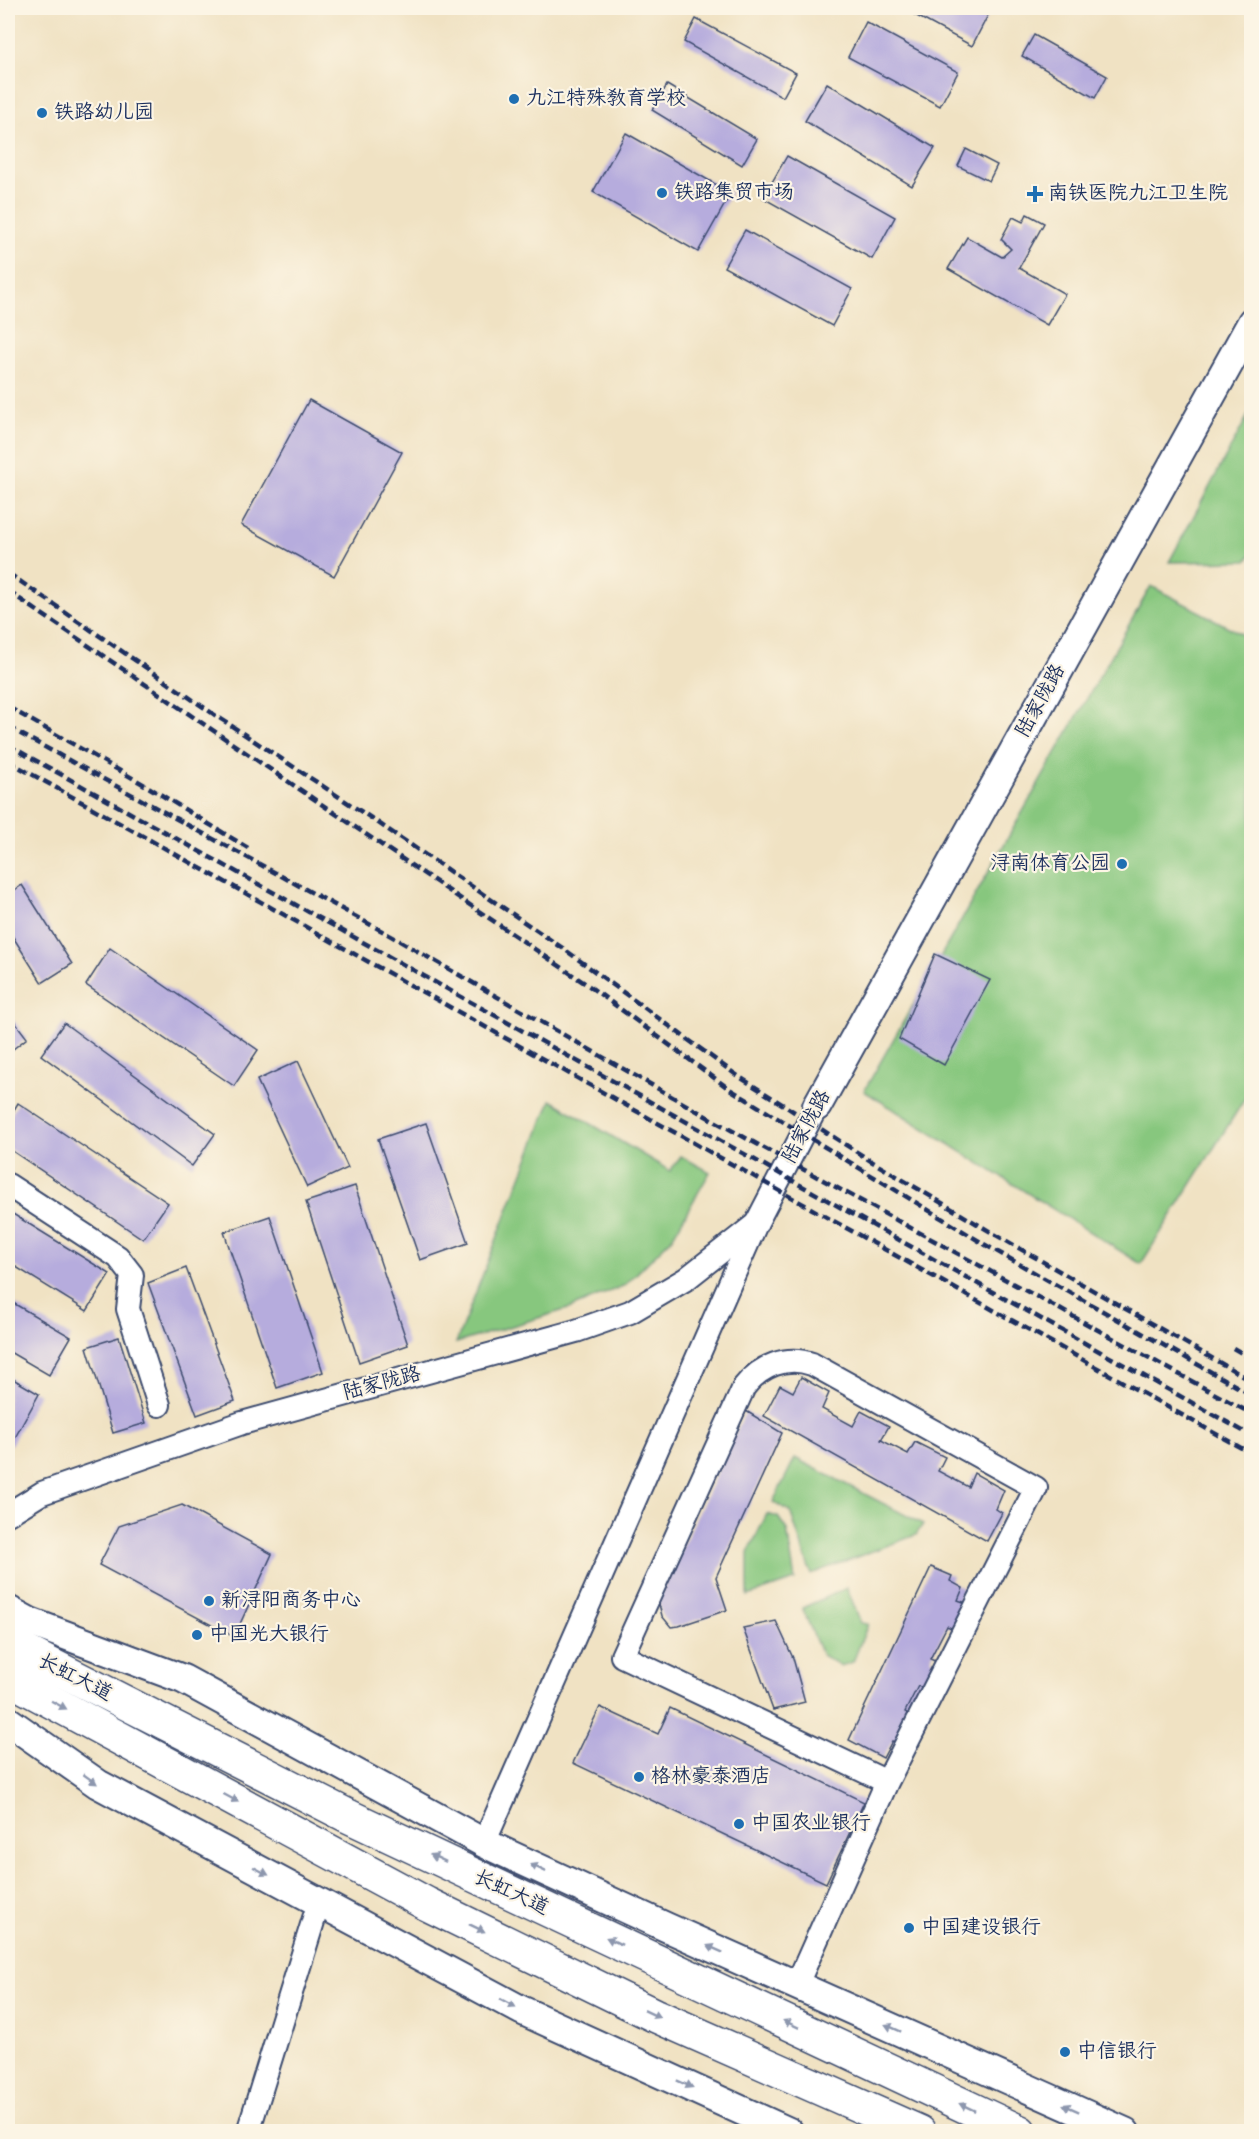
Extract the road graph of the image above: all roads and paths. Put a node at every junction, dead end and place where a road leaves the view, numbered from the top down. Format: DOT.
graph roads {
  1 [pos="1251,322"];
  2 [pos="818,1106"];
  3 [pos="8,1185"];
  4 [pos="756,1224"];
  5 [pos="159,1405"];
  6 [pos="8,1514"];
  7 [pos="8,1610"];
  8 [pos="8,1643"];
  9 [pos="8,1677"];
  10 [pos="8,1721"];
  11 [pos="887,1782"];
  12 [pos="484,1844"];
  13 [pos="319,1902"];
  14 [pos="797,1984"];
  15 [pos="248,2132"];
  16 [pos="789,2132"];
  17 [pos="919,2132"];
  18 [pos="1020,2132"];
  19 [pos="1125,2132"];
  1 -- 2 [label="street, 陆家陇路"];
  2 -- 4 [label="street, 陆家陇路"];
  3 -- 5 [label="street"];
  4 -- 6 [label="street, 陆家陇路"];
  4 -- 12 [label="street"];
  7 -- 12 [label="street"];
  18 -- 8 [label="highway, 长虹大道, one-way"];
  9 -- 17 [label="highway, 长虹大道, one-way"];
  10 -- 13 [label="street, one-way"];
  11 -- 11 [label="street"];
  11 -- 14 [label="street"];
  14 -- 12 [label="street, one-way"];
  13 -- 15 [label="street"];
  13 -- 16 [label="street, one-way"];
  19 -- 14 [label="street, one-way"];
}
